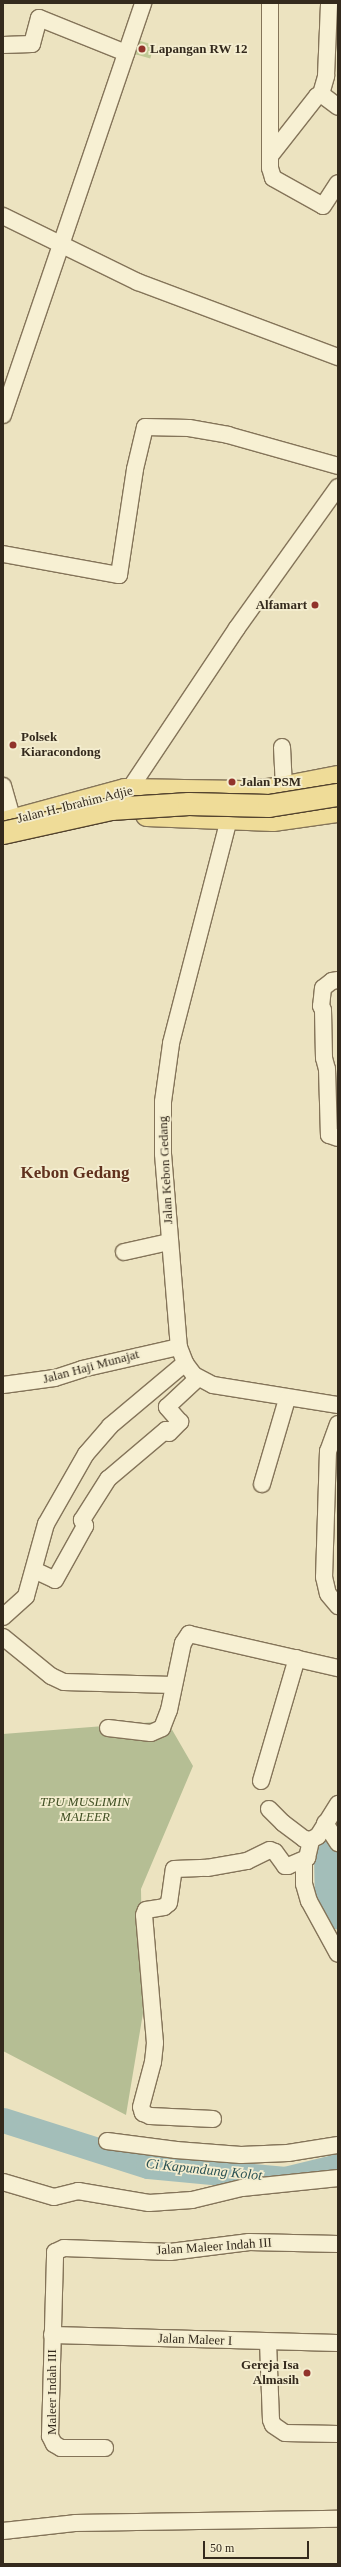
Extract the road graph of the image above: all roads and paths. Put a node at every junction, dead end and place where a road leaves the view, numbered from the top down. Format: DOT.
graph roads {
  1 [pos="143,3"];
  2 [pos="270,3"];
  3 [pos="329,3"];
  4 [pos="333,27"];
  5 [pos="3,45"];
  6 [pos="126,53"];
  7 [pos="321,94"];
  8 [pos="338,107"];
  9 [pos="270,156"];
  10 [pos="338,183"];
  11 [pos="3,216"];
  12 [pos="60,245"];
  13 [pos="338,357"];
  14 [pos="3,416"];
  15 [pos="338,466"];
  16 [pos="338,487"];
  17 [pos="3,554"];
  18 [pos="282,747"];
  19 [pos="338,777"];
  20 [pos="3,786"];
  21 [pos="284,788"];
  22 [pos="132,790"];
  23 [pos="338,795"];
  24 [pos="338,811"];
  25 [pos="125,816"];
  26 [pos="148,816"];
  27 [pos="229,820"];
  28 [pos="17,825"];
  29 [pos="3,844"];
  30 [pos="338,980"];
  31 [pos="338,1138"];
  32 [pos="169,1242"];
  33 [pos="124,1252"];
  34 [pos="179,1347"];
  35 [pos="185,1363"];
  36 [pos="198,1378"];
  37 [pos="3,1385"];
  38 [pos="287,1399"];
  39 [pos="338,1405"];
  40 [pos="338,1424"];
  41 [pos="262,1484"];
  42 [pos="34,1570"];
  43 [pos="338,1606"];
  44 [pos="3,1617"];
  45 [pos="3,1637"];
  46 [pos="297,1658"];
  47 [pos="338,1668"];
  48 [pos="173,1685"];
  49 [pos="108,1728"];
  50 [pos="260,1781"];
  51 [pos="338,1804"];
  52 [pos="269,1809"];
  53 [pos="326,1825"];
  54 [pos="311,1840"];
  55 [pos="338,1843"];
  56 [pos="304,1861"];
  57 [pos="338,1954"];
  58 [pos="213,2119"];
  59 [pos="107,2141"];
  60 [pos="338,2145"];
  61 [pos="338,2178"];
  62 [pos="3,2182"];
  63 [pos="338,2244"];
  64 [pos="52,2335"];
  65 [pos="268,2342"];
  66 [pos="338,2343"];
  67 [pos="338,2434"];
  68 [pos="105,2448"];
  69 [pos="338,2519"];
  70 [pos="3,2531"];
  1 -- 6 [label="street"];
  2 -- 9 [label="street"];
  3 -- 4 [label="street"];
  4 -- 7 [label="street"];
  5 -- 6 [label="street"];
  6 -- 12 [label="street"];
  7 -- 8 [label="street"];
  7 -- 9 [label="street"];
  9 -- 10 [label="street"];
  11 -- 12 [label="street"];
  12 -- 13 [label="street"];
  12 -- 14 [label="street"];
  15 -- 17 [label="street"];
  16 -- 22 [label="street"];
  18 -- 21 [label="street"];
  19 -- 21 [label="main road, Jalan H. Ibrahim Adjie"];
  20 -- 28 [label="street"];
  21 -- 22 [label="main road, Jalan H. Ibrahim Adjie"];
  22 -- 25 [label="main road"];
  22 -- 26 [label="main road"];
  22 -- 28 [label="main road, Jalan H. Ibrahim Adjie"];
  23 -- 28 [label="main road, bridge"];
  24 -- 27 [label="main road, Jalan H. Ibrahim Adjie"];
  25 -- 26 [label="main road, Jalan H. Ibrahim Adjie"];
  25 -- 28 [label="main road, Jalan H. Ibrahim Adjie"];
  26 -- 27 [label="main road, Jalan H. Ibrahim Adjie"];
  27 -- 32 [label="street, Jalan Kebon Gedang"];
  28 -- 29 [label="main road, Jalan H. Ibrahim Adjie"];
  30 -- 31 [label="street"];
  32 -- 33 [label="street"];
  32 -- 34 [label="street, Jalan Kebon Gedang"];
  34 -- 35 [label="street, Jalan Kebon Gedang"];
  34 -- 37 [label="street, Jalan Haji Munajat"];
  35 -- 36 [label="street, Jalan Kebon Gedang"];
  35 -- 42 [label="street"];
  36 -- 38 [label="street, Jalan Kebon Gedang"];
  36 -- 42 [label="street"];
  38 -- 39 [label="street, Jalan Kebon Gedang"];
  38 -- 41 [label="street"];
  40 -- 43 [label="street"];
  42 -- 44 [label="street"];
  45 -- 48 [label="street"];
  46 -- 47 [label="street"];
  46 -- 48 [label="street"];
  46 -- 50 [label="street"];
  48 -- 49 [label="street"];
  51 -- 53 [label="street"];
  52 -- 54 [label="street"];
  53 -- 54 [label="street"];
  53 -- 55 [label="street"];
  54 -- 56 [label="street"];
  56 -- 57 [label="street"];
  56 -- 58 [label="street"];
  59 -- 60 [label="street"];
  61 -- 62 [label="street"];
  63 -- 64 [label="street, Jalan Maleer Indah III"];
  64 -- 65 [label="street, Jalan Maleer I"];
  64 -- 68 [label="street, Maleer Indah III"];
  65 -- 66 [label="street, Jalan Maleer I"];
  65 -- 67 [label="street"];
  69 -- 70 [label="street"];
}
